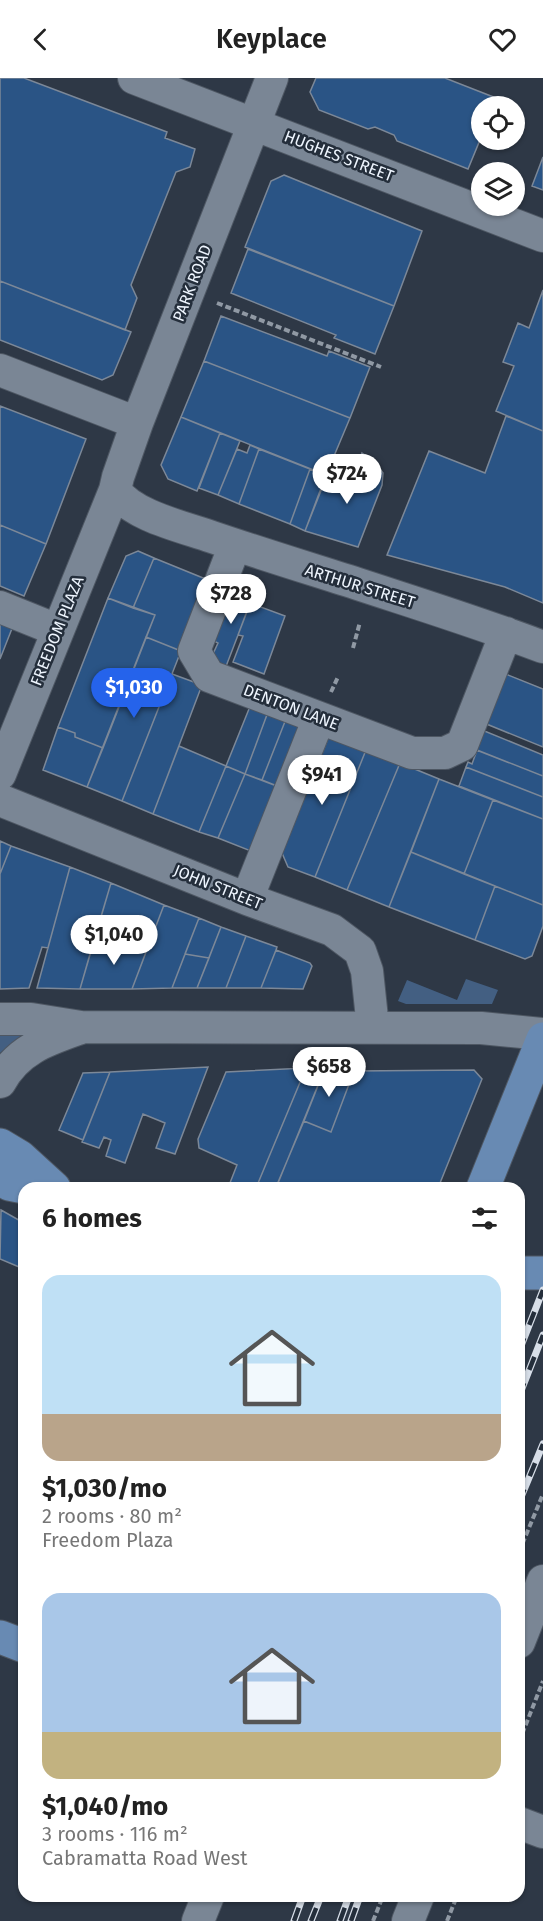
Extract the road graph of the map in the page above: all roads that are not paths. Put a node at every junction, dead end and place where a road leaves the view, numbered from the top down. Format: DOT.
graph roads {
  1 [pos="134,78"];
  2 [pos="272,78"];
  3 [pos="254,123"];
  4 [pos="543,236"];
  5 [pos="0,370"];
  6 [pos="137,423"];
  7 [pos="116,489"];
  8 [pos="235,545"];
  9 [pos="0,607"];
  10 [pos="57,630"];
  11 [pos="506,633"];
  12 [pos="543,647"];
  13 [pos="325,705"];
  14 [pos="0,774"];
  15 [pos="0,800"];
  16 [pos="248,899"];
  17 [pos="0,1019"];
  18 [pos="81,1027"];
  19 [pos="373,1028"];
  20 [pos="543,1034"];
  21 [pos="543,1039"];
  22 [pos="0,1082"];
  23 [pos="0,1145"];
  24 [pos="0,1179"];
  25 [pos="47,1182"];
  26 [pos="485,1182"];
  27 [pos="18,1186"];
  28 [pos="525,1273"];
  29 [pos="543,1273"];
  30 [pos="543,1581"];
  31 [pos="525,1627"];
  32 [pos="0,1637"];
  33 [pos="18,1644"];
  34 [pos="525,1825"];
  35 [pos="543,1832"];
  36 [pos="206,1902"];
  37 [pos="416,1902"];
  38 [pos="198,1921"];
  39 [pos="408,1921"];
  1 -- 3 [label="street, HUGHES STREET"];
  2 -- 3 [label="street, PARK ROAD"];
  3 -- 4 [label="street, HUGHES STREET"];
  3 -- 6 [label="street, PARK ROAD"];
  5 -- 6 [label="street"];
  6 -- 7 [label="street, PARK ROAD"];
  7 -- 8 [label="street, ARTHUR STREET"];
  7 -- 10 [label="street, FREEDOM PLAZA"];
  8 -- 11 [label="street, ARTHUR STREET"];
  8 -- 13 [label="street, DENTON LANE"];
  9 -- 10 [label="street"];
  10 -- 14 [label="street, FREEDOM PLAZA"];
  11 -- 12 [label="street, ARTHUR STREET"];
  11 -- 13 [label="street, DENTON LANE"];
  13 -- 16 [label="street"];
  15 -- 16 [label="street, JOHN STREET"];
  16 -- 19 [label="street, JOHN STREET"];
  17 -- 18 [label="street"];
  18 -- 19 [label="street"];
  18 -- 22 [label="street"];
  19 -- 20 [label="street"];
  21 -- 26 [label="main road"];
  23 -- 25 [label="main road"];
  24 -- 27 [label="main road"];
  28 -- 29 [label="main road"];
  30 -- 31 [label="street"];
  32 -- 33 [label="main road"];
  34 -- 35 [label="street"];
  36 -- 38 [label="street"];
  37 -- 39 [label="street"];
}
